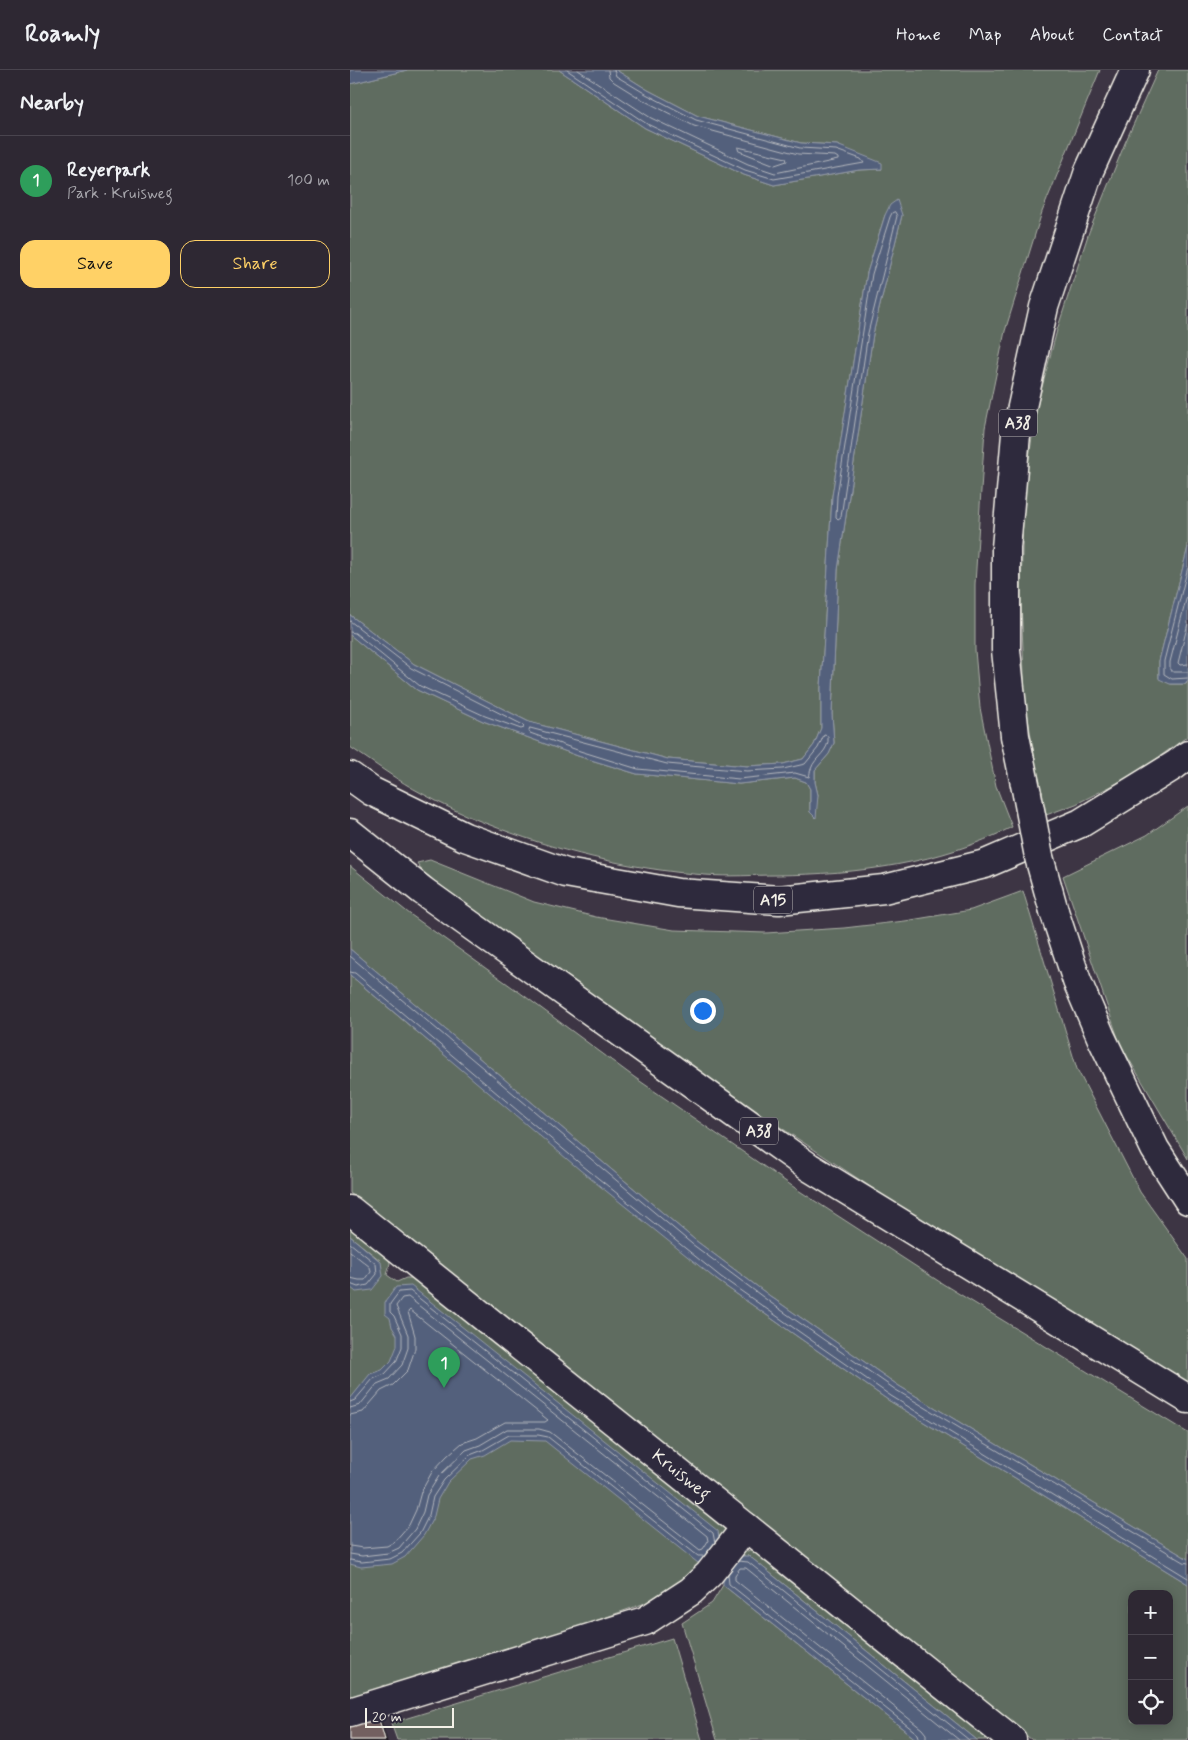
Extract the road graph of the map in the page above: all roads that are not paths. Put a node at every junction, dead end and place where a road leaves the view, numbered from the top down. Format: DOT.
graph roads {
  1 [pos="1135,70"];
  2 [pos="1188,755"];
  3 [pos="350,776"];
  4 [pos="350,833"];
  5 [pos="1188,1200"];
  6 [pos="350,1210"];
  7 [pos="1188,1399"];
  8 [pos="746,1527"];
  9 [pos="350,1712"];
  10 [pos="1012,1740"];
  1 -- 5 [label="main road, A38, bridge"];
  2 -- 3 [label="main road, A15"];
  4 -- 7 [label="main road, A38"];
  6 -- 8 [label="main road, Kruisweg"];
  8 -- 9 [label="main road"];
  8 -- 10 [label="main road, Kruisweg"];
}
